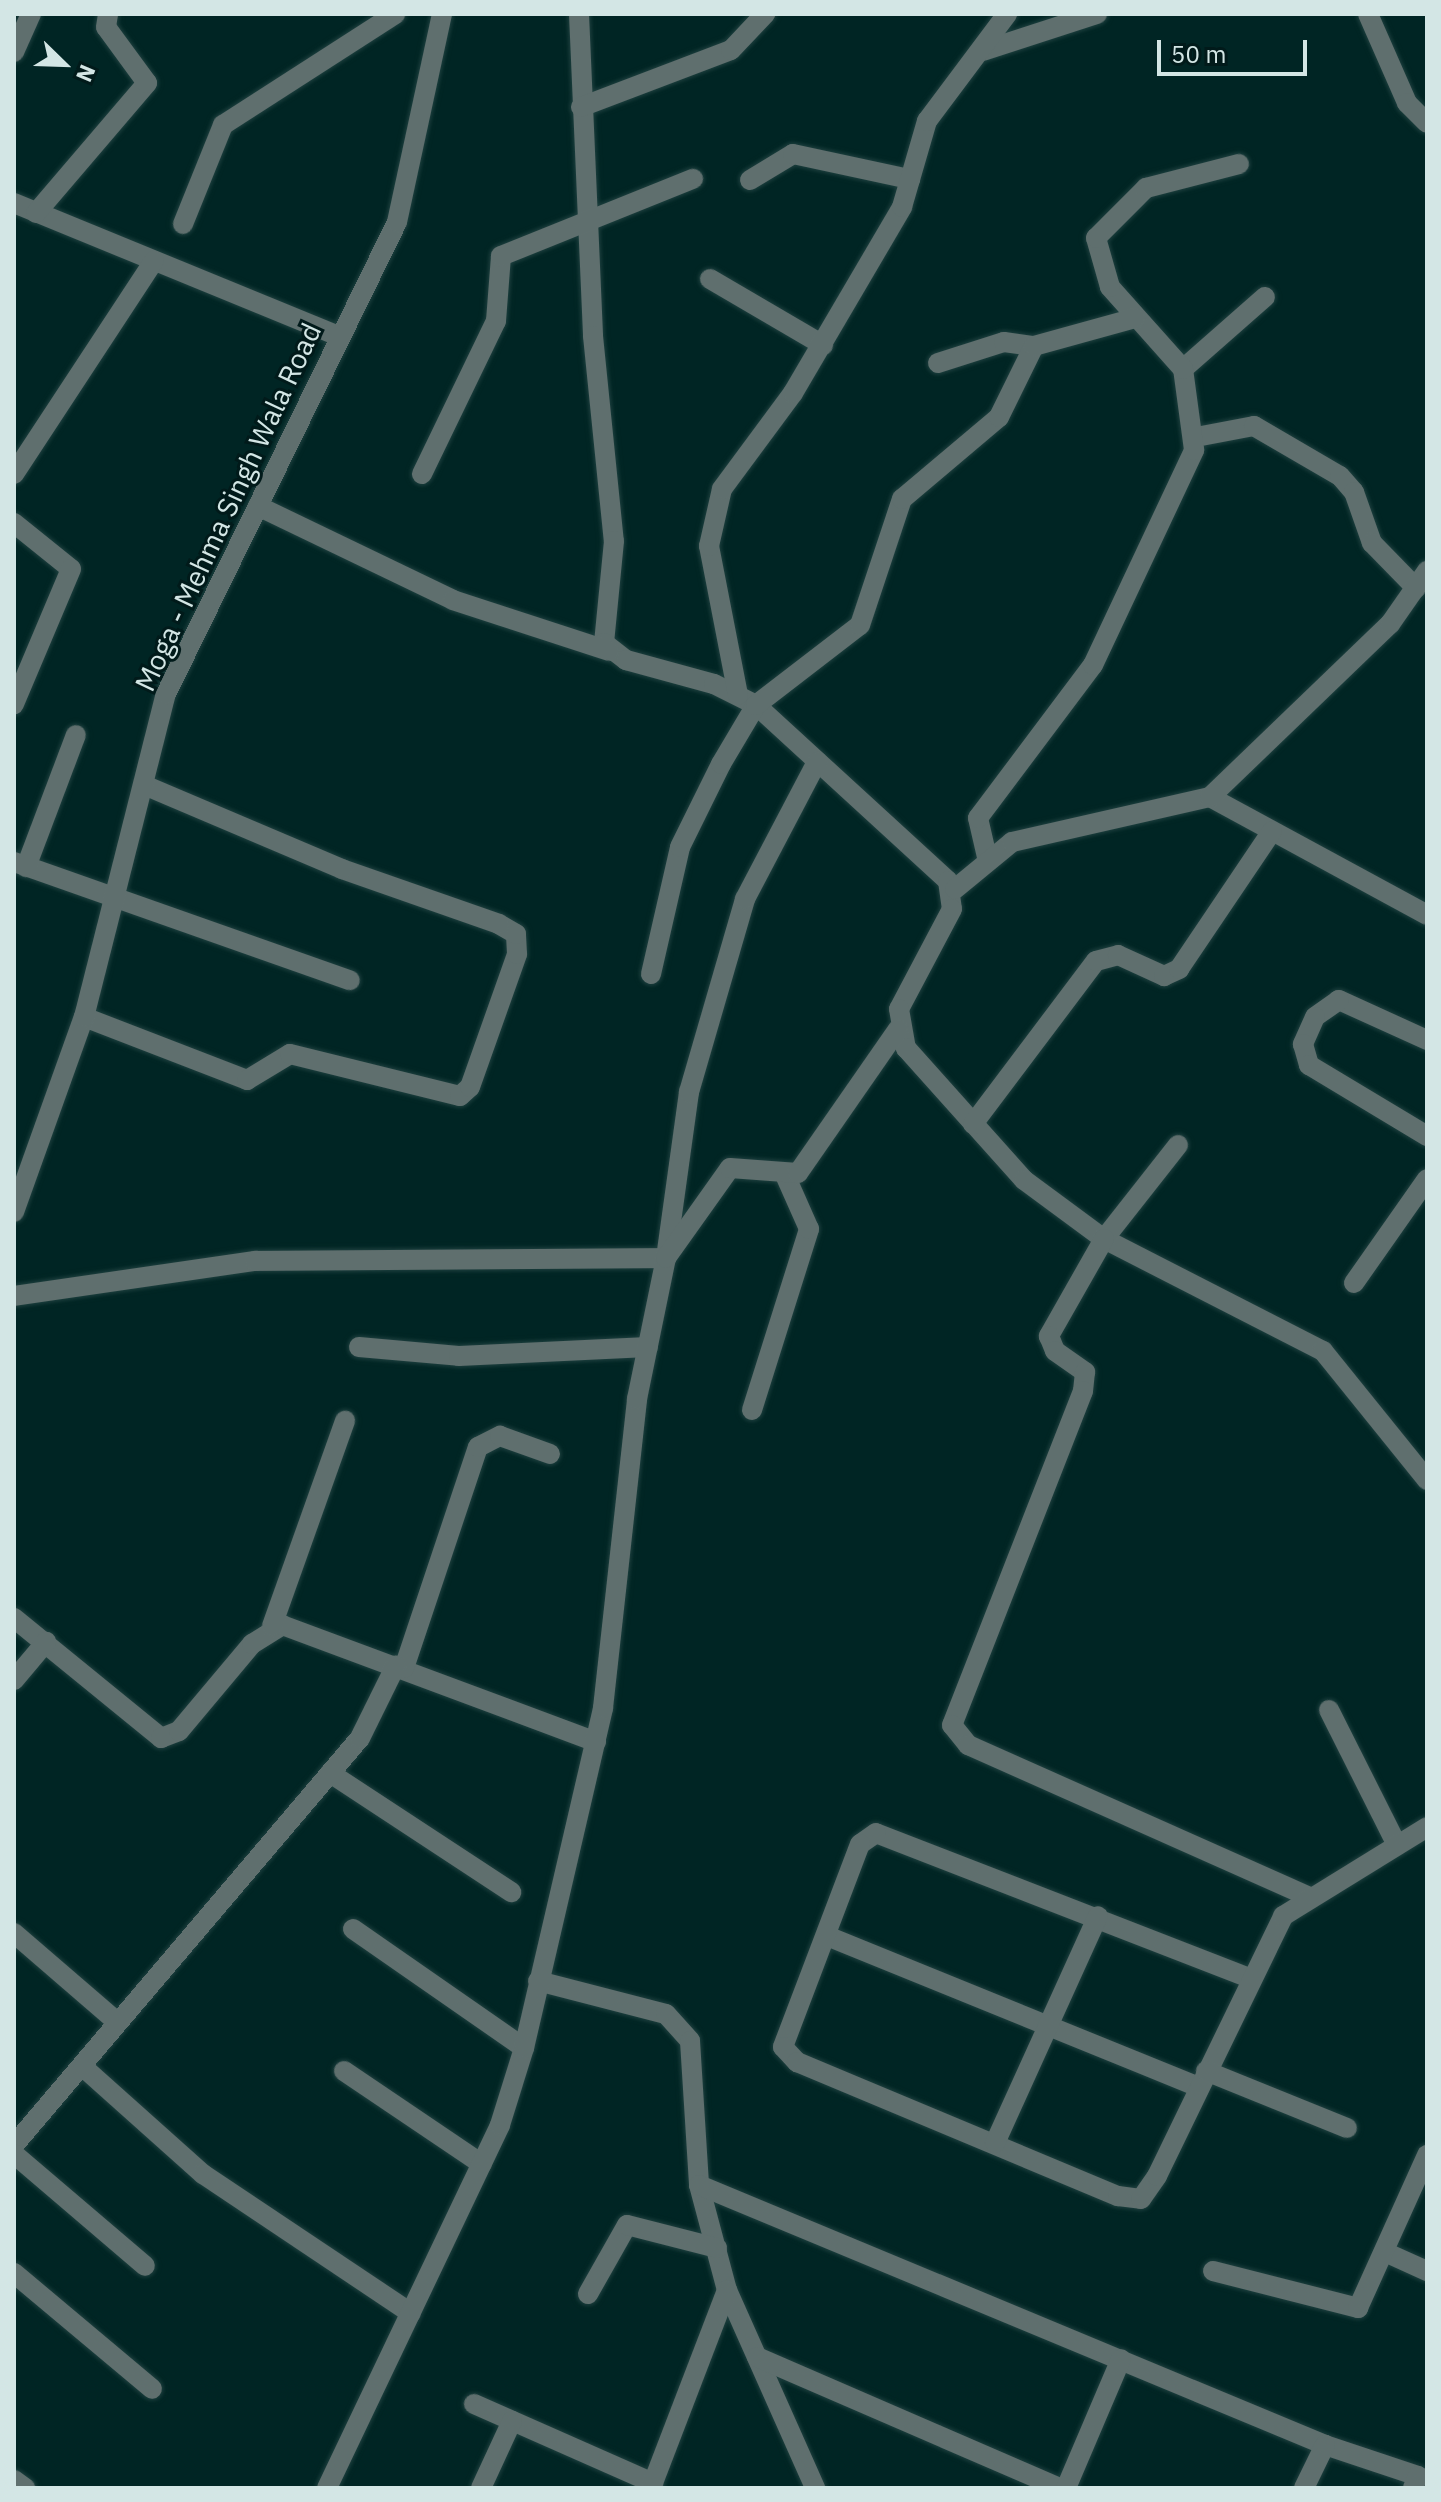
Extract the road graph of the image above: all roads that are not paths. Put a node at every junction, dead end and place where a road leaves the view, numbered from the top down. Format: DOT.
graph roads {
  1 [pos="31,14"];
  2 [pos="108,14"];
  3 [pos="395,14"];
  4 [pos="442,14"];
  5 [pos="579,14"];
  6 [pos="765,14"];
  7 [pos="1007,14"];
  8 [pos="1097,14"];
  9 [pos="1368,14"];
  10 [pos="371,20"];
  11 [pos="14,52"];
  12 [pos="982,52"];
  13 [pos="581,107"];
  14 [pos="1427,123"];
  15 [pos="1239,164"];
  16 [pos="693,179"];
  17 [pos="910,179"];
  18 [pos="750,180"];
  19 [pos="14,203"];
  20 [pos="36,213"];
  21 [pos="183,224"];
  22 [pos="587,224"];
  23 [pos="154,261"];
  24 [pos="710,279"];
  25 [pos="1265,297"];
  26 [pos="1135,318"];
  27 [pos="340,337"];
  28 [pos="823,345"];
  29 [pos="1034,346"];
  30 [pos="938,363"];
  31 [pos="1183,369"];
  32 [pos="1196,437"];
  33 [pos="14,474"];
  34 [pos="422,474"];
  35 [pos="258,506"];
  36 [pos="14,523"];
  37 [pos="1421,579"];
  38 [pos="609,651"];
  39 [pos="747,700"];
  40 [pos="14,704"];
  41 [pos="76,735"];
  42 [pos="817,762"];
  43 [pos="144,785"];
  44 [pos="1210,797"];
  45 [pos="1272,831"];
  46 [pos="987,857"];
  47 [pos="20,864"];
  48 [pos="955,889"];
  49 [pos="115,902"];
  50 [pos="1427,915"];
  51 [pos="651,974"];
  52 [pos="350,980"];
  53 [pos="84,1017"];
  54 [pos="898,1029"];
  55 [pos="1427,1040"];
  56 [pos="973,1124"];
  57 [pos="1427,1136"];
  58 [pos="1178,1145"];
  59 [pos="786,1177"];
  60 [pos="1427,1179"];
  61 [pos="14,1212"];
  62 [pos="1104,1239"];
  63 [pos="666,1258"];
  64 [pos="1354,1283"];
  65 [pos="14,1296"];
  66 [pos="359,1347"];
  67 [pos="648,1347"];
  68 [pos="752,1410"];
  69 [pos="345,1421"];
  70 [pos="550,1454"];
  71 [pos="1427,1480"];
  72 [pos="14,1618"];
  73 [pos="272,1626"];
  74 [pos="46,1642"];
  75 [pos="400,1666"];
  76 [pos="14,1680"];
  77 [pos="1329,1710"];
  78 [pos="596,1742"];
  79 [pos="330,1773"];
  80 [pos="1427,1827"];
  81 [pos="1397,1845"];
  82 [pos="511,1892"];
  83 [pos="1307,1896"];
  84 [pos="1098,1916"];
  85 [pos="353,1929"];
  86 [pos="14,1933"];
  87 [pos="827,1936"];
  88 [pos="1252,1979"];
  89 [pos="538,1981"];
  90 [pos="117,2022"];
  91 [pos="1048,2025"];
  92 [pos="524,2048"];
  93 [pos="82,2066"];
  94 [pos="344,2071"];
  95 [pos="1202,2079"];
  96 [pos="1347,2128"];
  97 [pos="995,2143"];
  98 [pos="14,2145"];
  99 [pos="14,2154"];
  100 [pos="1427,2155"];
  101 [pos="482,2164"];
  102 [pos="699,2185"];
  103 [pos="717,2248"];
  104 [pos="1387,2253"];
  105 [pos="145,2266"];
  106 [pos="1213,2271"];
  107 [pos="1427,2271"];
  108 [pos="14,2273"];
  109 [pos="727,2290"];
  110 [pos="588,2294"];
  111 [pos="411,2313"];
  112 [pos="757,2357"];
  113 [pos="1121,2359"];
  114 [pos="152,2389"];
  115 [pos="474,2404"];
  116 [pos="512,2421"];
  117 [pos="1325,2445"];
  118 [pos="14,2480"];
  119 [pos="1419,2481"];
  120 [pos="652,2486"];
  121 [pos="25,2488"];
  122 [pos="327,2488"];
  123 [pos="481,2488"];
  124 [pos="815,2488"];
  125 [pos="1059,2488"];
  126 [pos="1066,2488"];
  127 [pos="1304,2488"];
  1 -- 11 [label="street"];
  2 -- 20 [label="street"];
  3 -- 10 [label="street"];
  4 -- 27 [label="street, Moga - Mehma Singh Wala Road"];
  5 -- 13 [label="street"];
  6 -- 13 [label="street"];
  7 -- 12 [label="street"];
  8 -- 12 [label="street"];
  9 -- 14 [label="street"];
  10 -- 21 [label="street"];
  12 -- 17 [label="street"];
  13 -- 22 [label="street"];
  15 -- 26 [label="street"];
  16 -- 22 [label="street"];
  17 -- 18 [label="street"];
  17 -- 28 [label="street"];
  19 -- 20 [label="street"];
  20 -- 23 [label="street"];
  22 -- 34 [label="street"];
  22 -- 38 [label="street"];
  23 -- 27 [label="street"];
  23 -- 33 [label="street"];
  24 -- 28 [label="street"];
  25 -- 31 [label="street"];
  26 -- 29 [label="street"];
  26 -- 31 [label="street"];
  27 -- 35 [label="street, Moga - Mehma Singh Wala Road"];
  28 -- 39 [label="street"];
  29 -- 30 [label="street"];
  29 -- 39 [label="street"];
  31 -- 32 [label="street"];
  32 -- 37 [label="street"];
  32 -- 46 [label="street"];
  35 -- 38 [label="street"];
  35 -- 43 [label="street, Moga - Mehma Singh Wala Road"];
  36 -- 40 [label="street"];
  37 -- 44 [label="street"];
  38 -- 39 [label="street"];
  39 -- 42 [label="street"];
  39 -- 51 [label="street"];
  41 -- 47 [label="street"];
  42 -- 48 [label="street"];
  42 -- 63 [label="street"];
  43 -- 49 [label="street, Moga - Mehma Singh Wala Road"];
  43 -- 53 [label="street"];
  44 -- 45 [label="street"];
  44 -- 46 [label="street"];
  45 -- 50 [label="street"];
  45 -- 56 [label="street"];
  46 -- 48 [label="street"];
  47 -- 49 [label="street"];
  48 -- 54 [label="street"];
  49 -- 52 [label="street"];
  49 -- 53 [label="street, Moga - Mehma Singh Wala Road"];
  53 -- 61 [label="street, Moga - Mehma Singh Wala Road"];
  54 -- 56 [label="street"];
  54 -- 59 [label="street"];
  55 -- 57 [label="street"];
  56 -- 62 [label="street"];
  58 -- 62 [label="street"];
  59 -- 63 [label="street"];
  59 -- 68 [label="street"];
  60 -- 64 [label="street"];
  62 -- 71 [label="street"];
  62 -- 83 [label="street"];
  63 -- 65 [label="street"];
  63 -- 67 [label="street"];
  66 -- 67 [label="street"];
  67 -- 78 [label="street"];
  69 -- 73 [label="street"];
  70 -- 75 [label="street"];
  72 -- 74 [label="street"];
  73 -- 74 [label="street"];
  73 -- 75 [label="street"];
  74 -- 76 [label="street"];
  75 -- 78 [label="street"];
  75 -- 79 [label="street"];
  77 -- 81 [label="street"];
  78 -- 89 [label="street"];
  79 -- 82 [label="street"];
  79 -- 90 [label="street"];
  80 -- 81 [label="street"];
  81 -- 83 [label="street"];
  83 -- 88 [label="street"];
  84 -- 87 [label="street"];
  84 -- 88 [label="street"];
  84 -- 91 [label="street"];
  85 -- 92 [label="street"];
  86 -- 90 [label="street"];
  87 -- 91 [label="street"];
  87 -- 97 [label="street"];
  88 -- 95 [label="street"];
  89 -- 92 [label="street"];
  89 -- 102 [label="street"];
  90 -- 93 [label="street"];
  91 -- 95 [label="street"];
  91 -- 97 [label="street"];
  92 -- 101 [label="street"];
  93 -- 98 [label="street"];
  93 -- 111 [label="street"];
  94 -- 101 [label="street"];
  95 -- 96 [label="street"];
  95 -- 97 [label="street"];
  99 -- 105 [label="street"];
  100 -- 104 [label="street"];
  101 -- 111 [label="street"];
  102 -- 103 [label="street"];
  102 -- 113 [label="street"];
  103 -- 109 [label="street"];
  103 -- 110 [label="street"];
  104 -- 106 [label="street"];
  104 -- 107 [label="street"];
  108 -- 114 [label="street"];
  109 -- 112 [label="street"];
  109 -- 120 [label="street"];
  111 -- 122 [label="street"];
  112 -- 124 [label="street"];
  112 -- 125 [label="street"];
  113 -- 117 [label="street"];
  113 -- 126 [label="street"];
  115 -- 116 [label="street"];
  116 -- 120 [label="street"];
  116 -- 123 [label="street"];
  117 -- 119 [label="street"];
  117 -- 127 [label="street"];
  118 -- 121 [label="street"];
}
